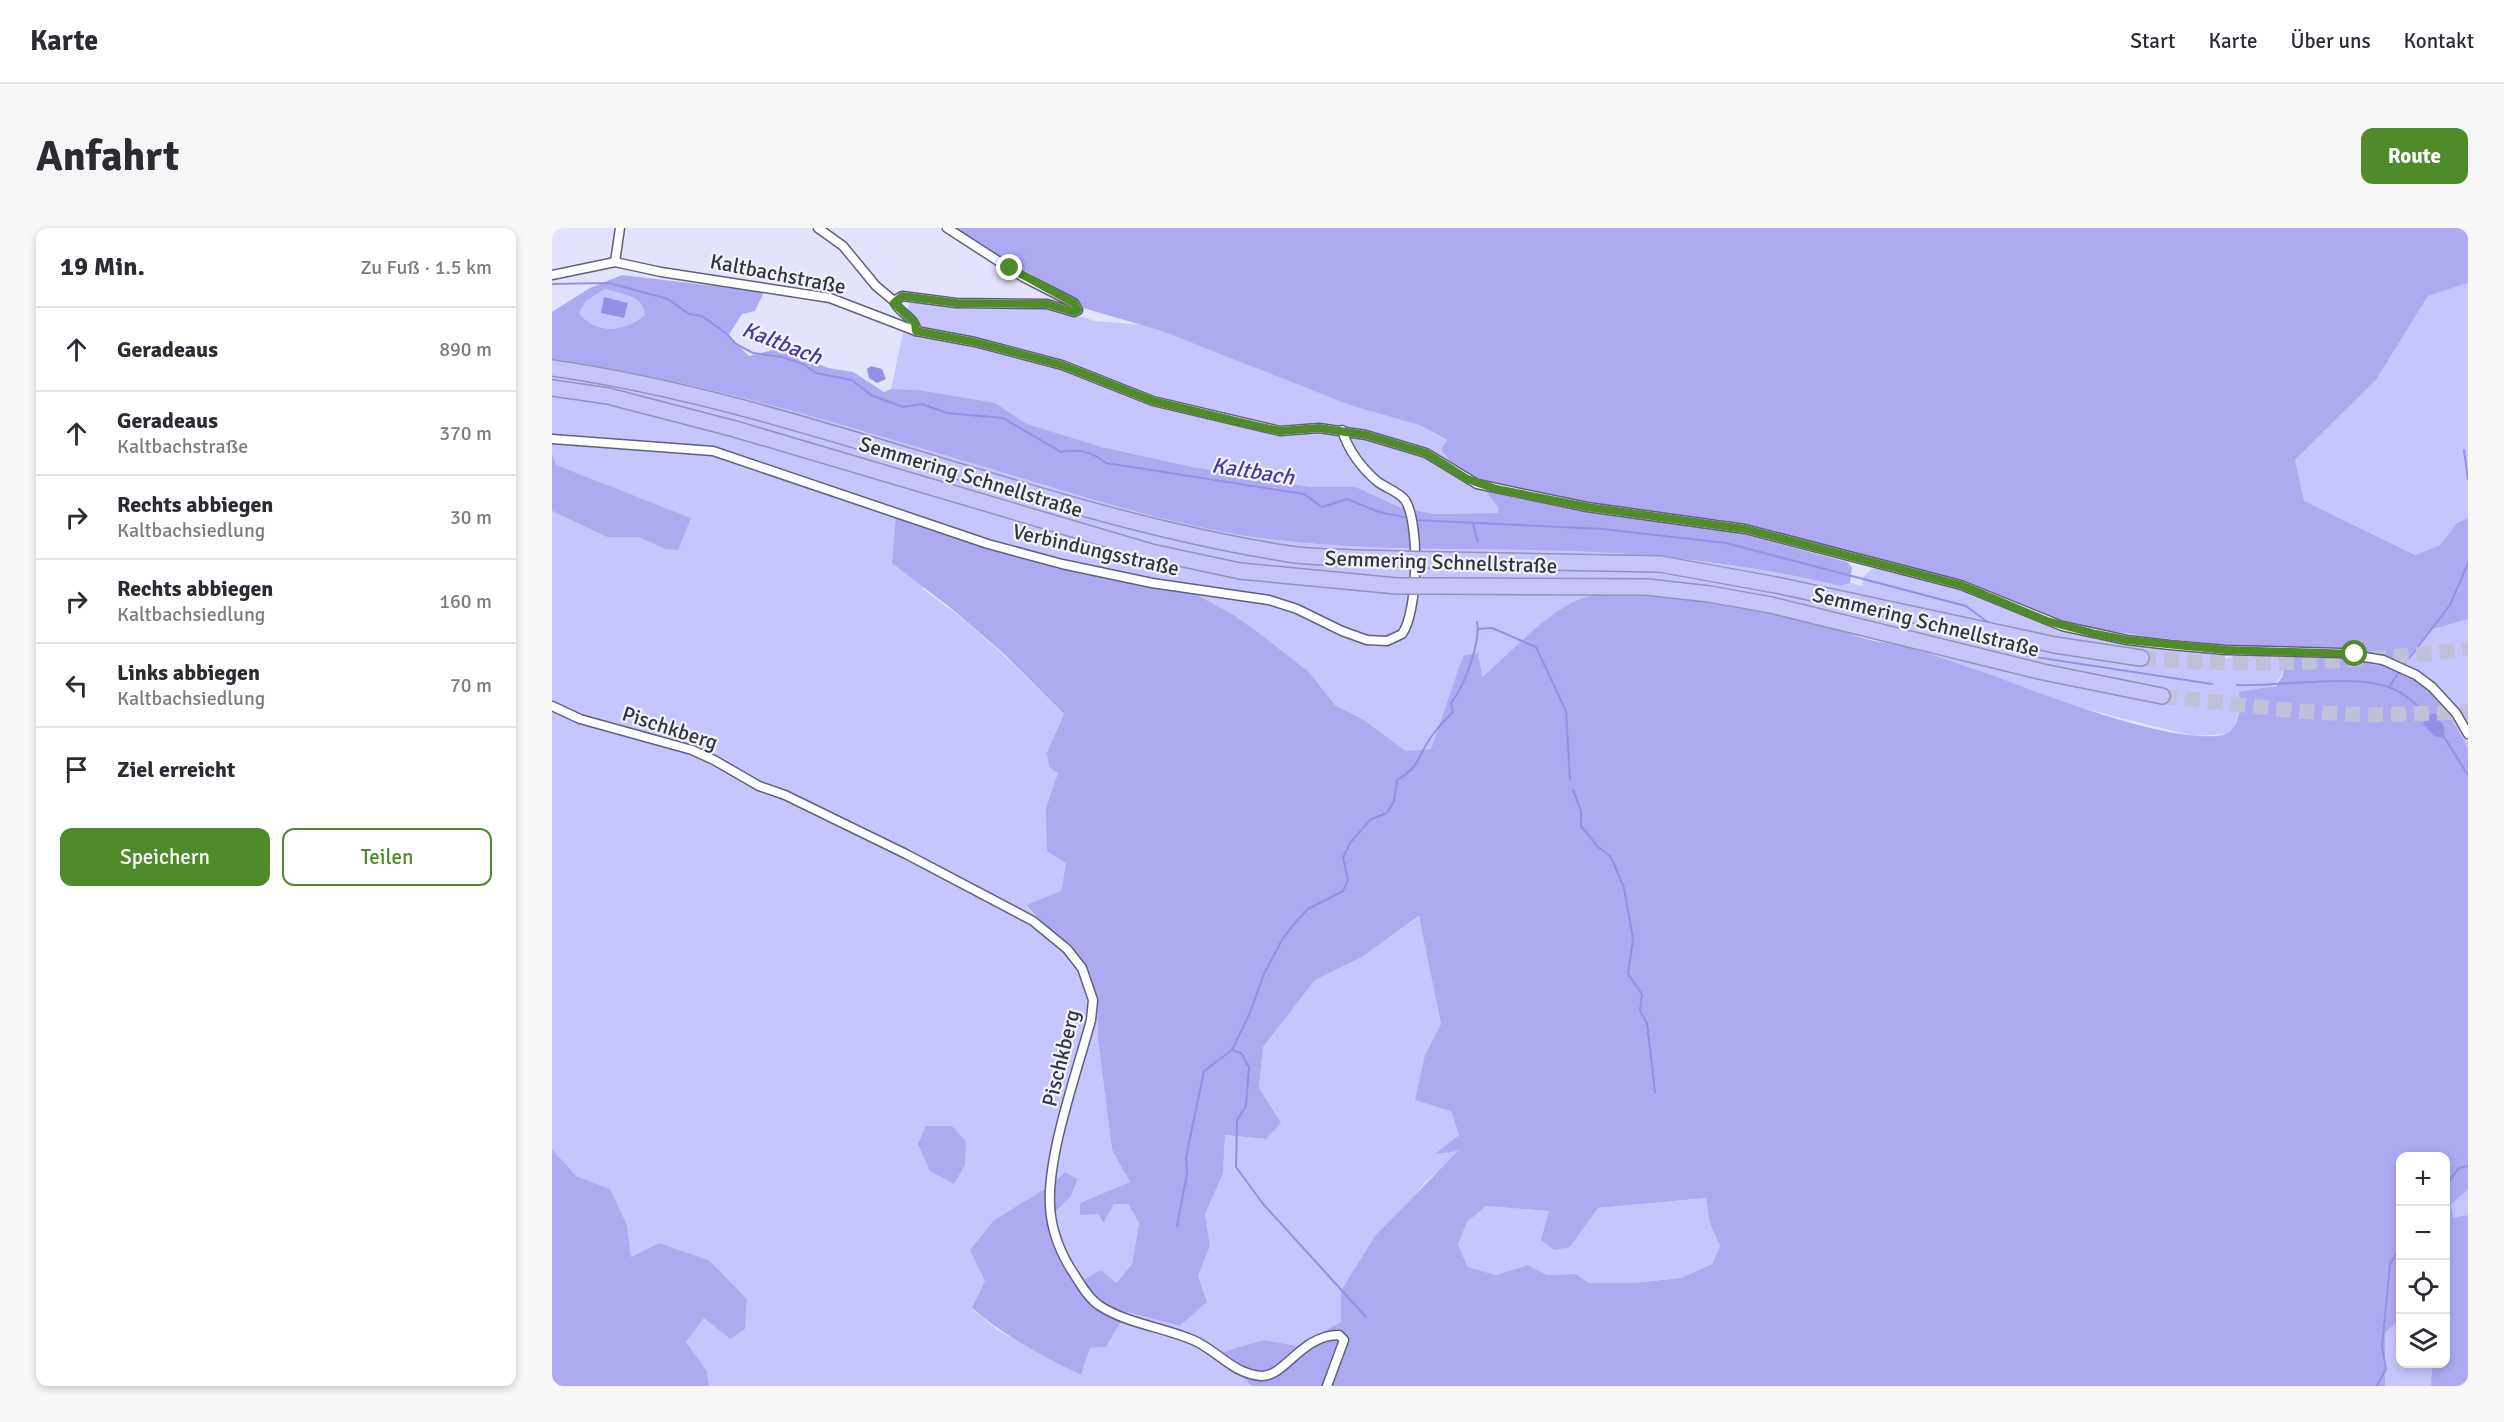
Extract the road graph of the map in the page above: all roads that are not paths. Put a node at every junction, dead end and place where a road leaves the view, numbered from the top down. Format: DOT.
graph roads {
  1 [pos="620,228"];
  2 [pos="818,228"];
  3 [pos="947,228"];
  4 [pos="615,262"];
  5 [pos="552,275"];
  6 [pos="894,301"];
  7 [pos="916,331"];
  8 [pos="552,369"];
  9 [pos="552,388"];
  10 [pos="1342,430"];
  11 [pos="552,439"];
  12 [pos="2141,658"];
  13 [pos="2162,696"];
  14 [pos="552,706"];
  15 [pos="2468,734"];
  16 [pos="1327,1386"];
  1 -- 4 [label="street"];
  2 -- 6 [label="street"];
  3 -- 6 [label="street"];
  4 -- 5 [label="street, Kaltbachstraße"];
  4 -- 7 [label="street, Kaltbachstraße"];
  6 -- 7 [label="street"];
  7 -- 10 [label="street, Kaltbachstraße"];
  8 -- 12 [label="highway, Semmering Schnellstraße, bridge"];
  9 -- 13 [label="highway, Semmering Schnellstraße, bridge"];
  10 -- 11 [label="street, Verbindungsstraße"];
  10 -- 15 [label="street, Kaltbachstraße"];
  14 -- 16 [label="street, Pischkberg"];
}
